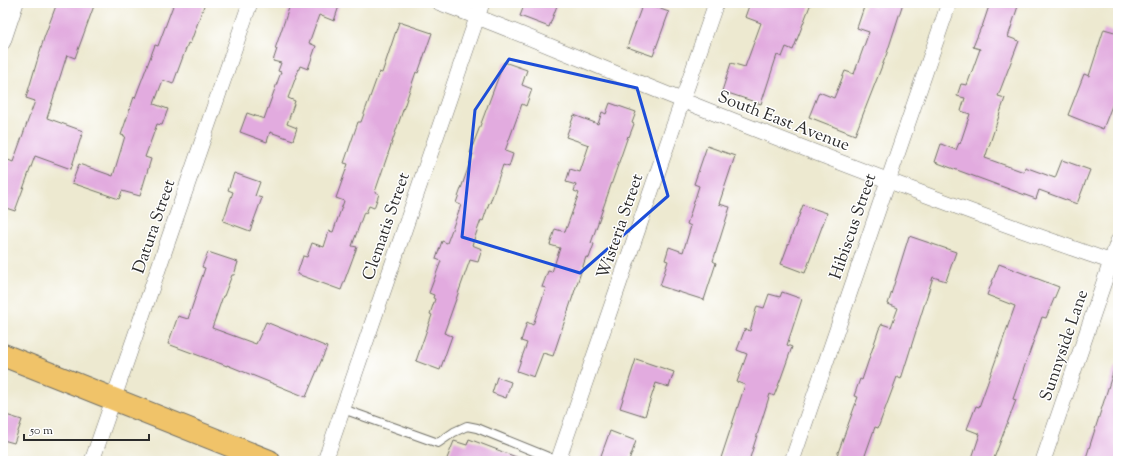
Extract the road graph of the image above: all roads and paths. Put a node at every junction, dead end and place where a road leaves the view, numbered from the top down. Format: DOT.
graph roads {
  1 [pos="16,3"];
  2 [pos="250,3"];
  3 [pos="440,3"];
  4 [pos="716,3"];
  5 [pos="949,3"];
  6 [pos="479,10"];
  7 [pos="3,42"];
  8 [pos="683,101"];
  9 [pos="888,180"];
  10 [pos="1118,241"];
  11 [pos="1115,262"];
  12 [pos="3,355"];
  13 [pos="113,399"];
  14 [pos="342,409"];
  15 [pos="92,461"];
  16 [pos="269,461"];
  17 [pos="325,461"];
  18 [pos="558,461"];
  19 [pos="792,461"];
  20 [pos="1043,461"];
  1 -- 7 [label="street"];
  2 -- 13 [label="street, Datura Street"];
  3 -- 6 [label="street, South East Avenue"];
  4 -- 8 [label="street, Wisteria Street"];
  5 -- 9 [label="street, Hibiscus Street"];
  6 -- 8 [label="street, South East Avenue"];
  6 -- 14 [label="street, Clematis Street"];
  8 -- 9 [label="street, South East Avenue"];
  8 -- 18 [label="street, Wisteria Street"];
  9 -- 11 [label="street, South East Avenue"];
  9 -- 19 [label="street, Hibiscus Street"];
  10 -- 11 [label="street, Sunnyside Lane"];
  11 -- 20 [label="street, Sunnyside Lane"];
  12 -- 13 [label="main road"];
  13 -- 15 [label="street, Datura Street"];
  13 -- 16 [label="main road"];
  14 -- 17 [label="street, Clematis Street"];
  14 -- 18 [label="lane"];
}
